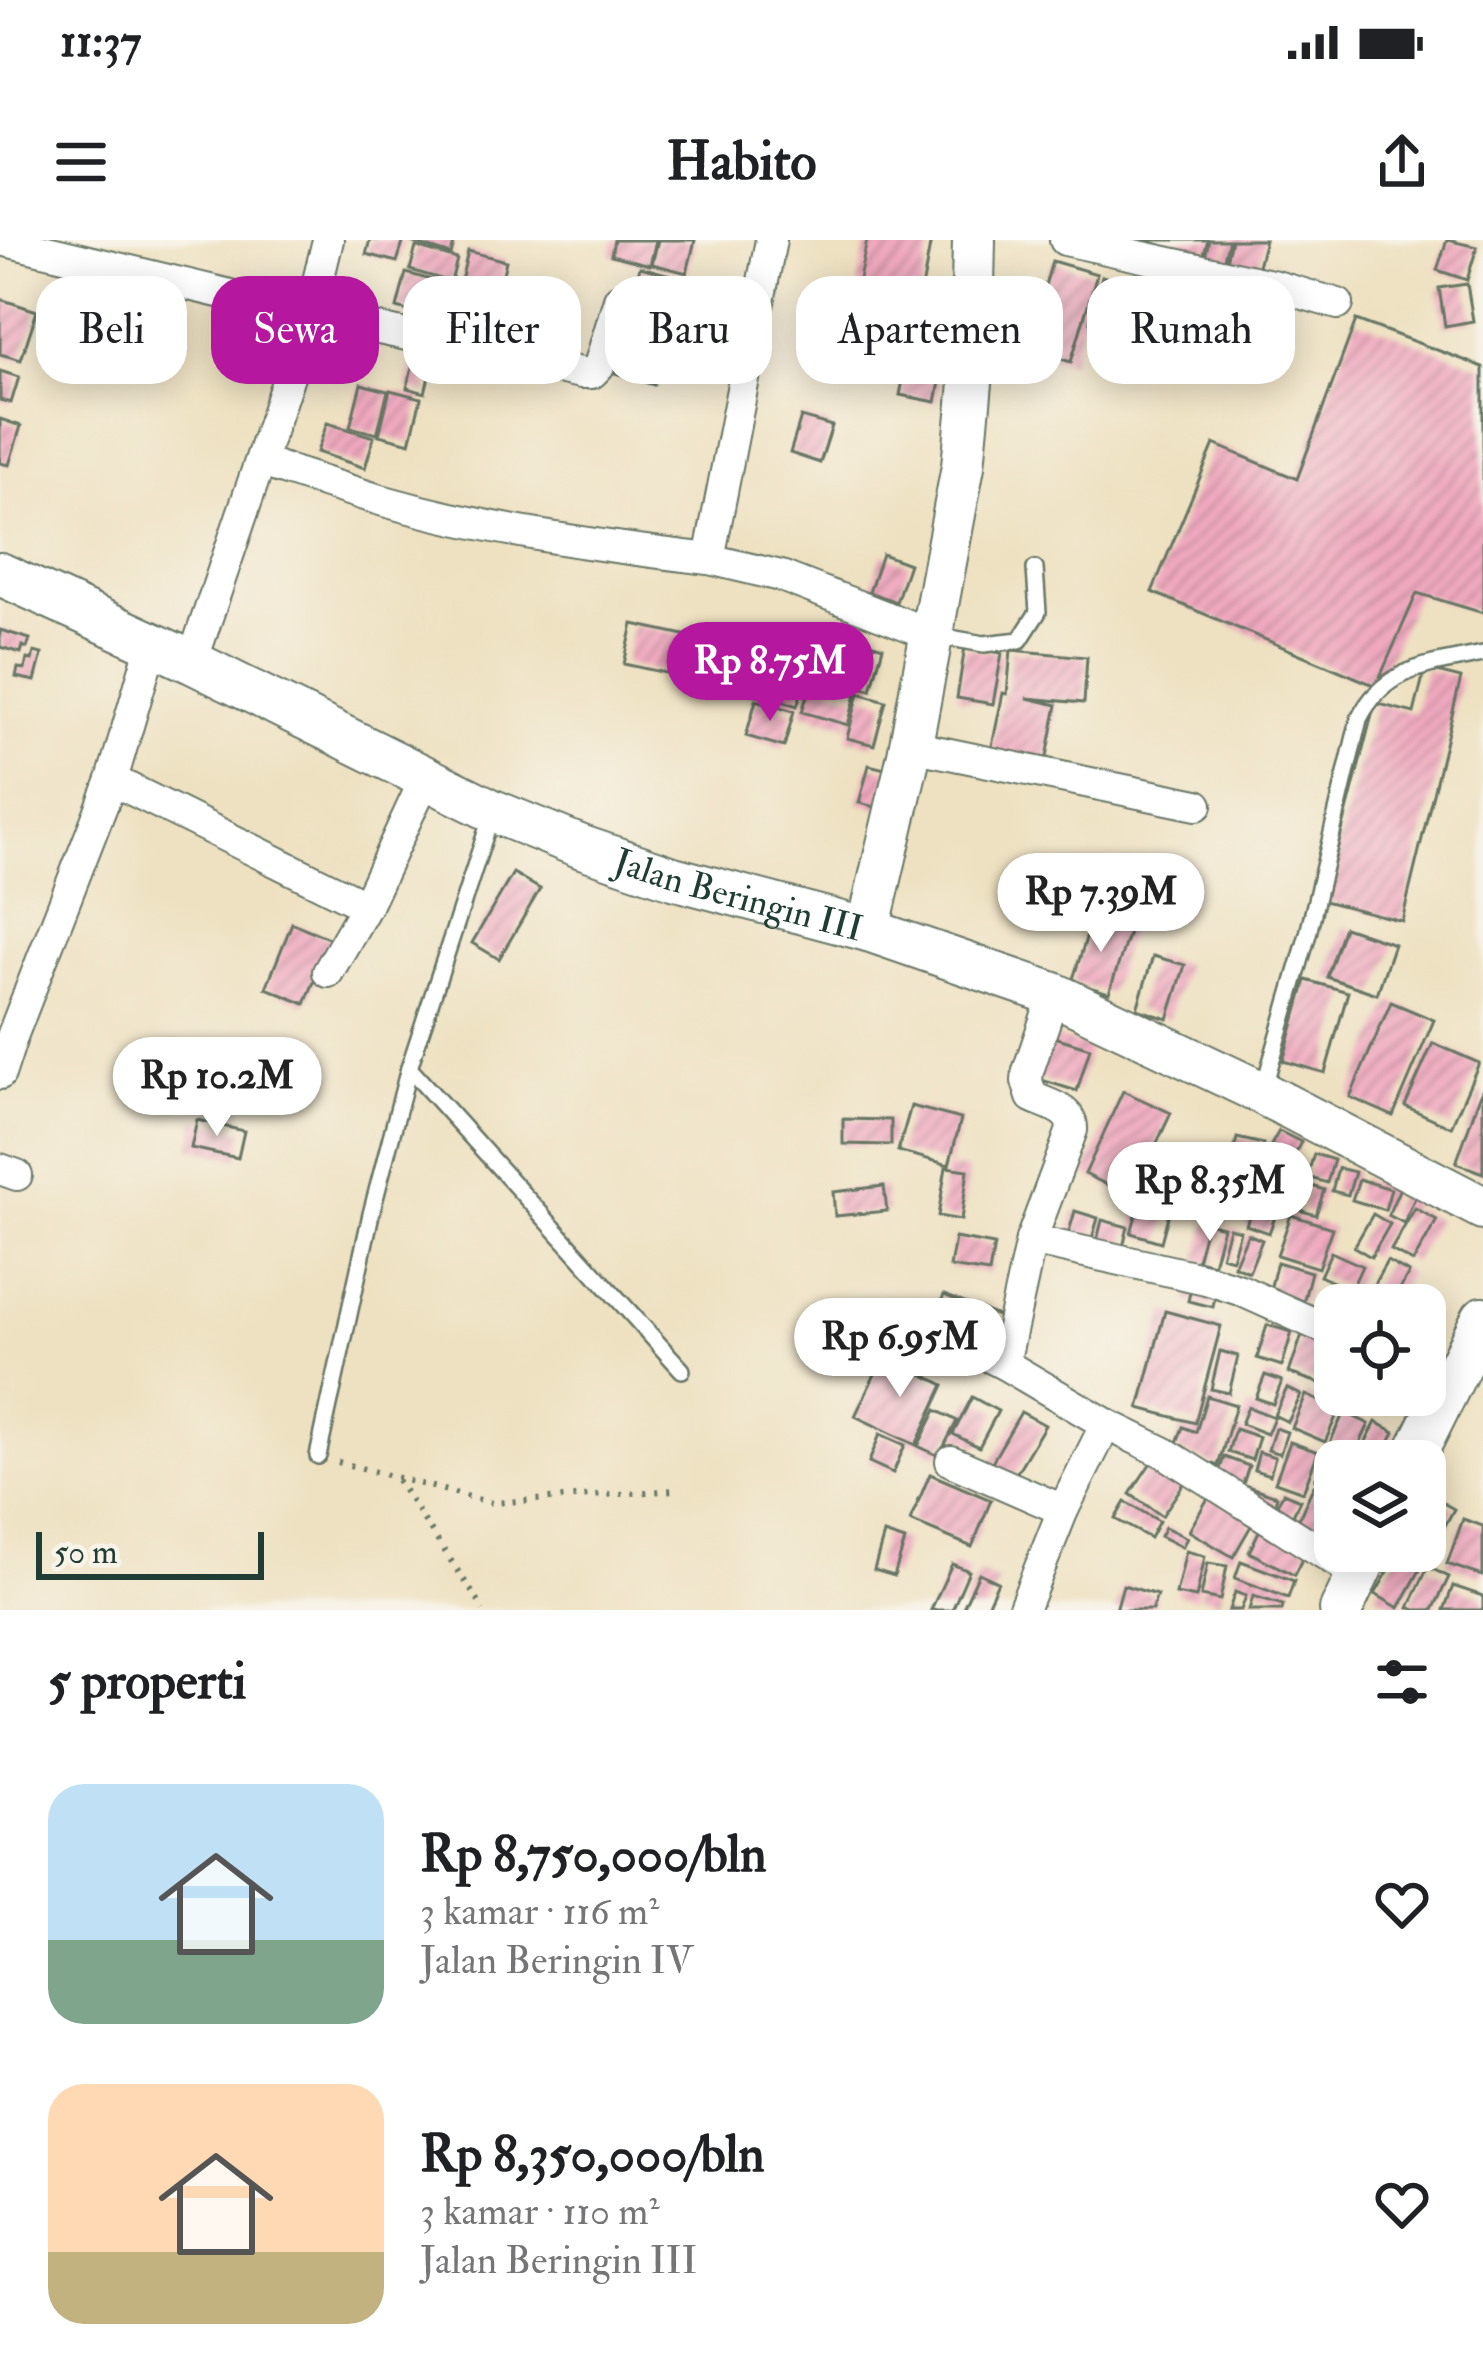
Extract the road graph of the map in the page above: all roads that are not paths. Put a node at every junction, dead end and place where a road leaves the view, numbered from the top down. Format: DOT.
graph roads {
  1 [pos="1,240"];
  2 [pos="328,240"];
  3 [pos="771,240"];
  4 [pos="974,240"];
  5 [pos="1065,240"];
  6 [pos="319,276"];
  7 [pos="211,290"];
  8 [pos="1338,304"];
  9 [pos="379,329"];
  10 [pos="605,346"];
  11 [pos="287,384"];
  12 [pos="262,462"];
  13 [pos="709,559"];
  14 [pos="1035,569"];
  15 [pos="0,574"];
  16 [pos="933,635"];
  17 [pos="152,644"];
  18 [pos="1483,654"];
  19 [pos="192,662"];
  20 [pos="911,746"];
  21 [pos="425,779"];
  22 [pos="112,780"];
  23 [pos="1197,806"];
  24 [pos="493,811"];
  25 [pos="366,906"];
  26 [pos="868,930"];
  27 [pos="328,973"];
  28 [pos="1054,994"];
  29 [pos="409,1068"];
  30 [pos="0,1073"];
  31 [pos="1262,1093"];
  32 [pos="1483,1208"];
  33 [pos="1031,1240"];
  34 [pos="1483,1318"];
  35 [pos="1314,1323"];
  36 [pos="952,1338"];
  37 [pos="1004,1364"];
  38 [pos="682,1370"];
  39 [pos="1446,1371"];
  40 [pos="1106,1424"];
  41 [pos="318,1456"];
  42 [pos="951,1461"];
  43 [pos="1063,1510"];
  44 [pos="1356,1578"];
  45 [pos="1022,1610"];
  1 -- 7 [label="street"];
  2 -- 6 [label="street"];
  3 -- 13 [label="street"];
  4 -- 16 [label="street"];
  5 -- 8 [label="street"];
  9 -- 10 [label="street"];
  11 -- 12 [label="street"];
  12 -- 13 [label="street"];
  12 -- 19 [label="street"];
  13 -- 16 [label="street"];
  14 -- 16 [label="lane"];
  15 -- 17 [label="street, Jalan Beringin III"];
  16 -- 20 [label="street"];
  17 -- 19 [label="street, Jalan Beringin III"];
  17 -- 22 [label="street"];
  18 -- 31 [label="lane"];
  19 -- 21 [label="street, Jalan Beringin III"];
  20 -- 23 [label="street"];
  20 -- 26 [label="street"];
  21 -- 24 [label="street, Jalan Beringin III"];
  21 -- 25 [label="street"];
  22 -- 25 [label="street"];
  22 -- 30 [label="street"];
  24 -- 26 [label="street, Jalan Beringin III"];
  24 -- 29 [label="lane"];
  25 -- 27 [label="street"];
  26 -- 28 [label="street, Jalan Beringin III"];
  28 -- 31 [label="street, Jalan Beringin III"];
  28 -- 33 [label="street"];
  29 -- 38 [label="lane"];
  29 -- 41 [label="lane"];
  31 -- 32 [label="street, Jalan Beringin III"];
  33 -- 35 [label="street"];
  33 -- 37 [label="street"];
  34 -- 39 [label="street"];
  36 -- 37 [label="street"];
  37 -- 40 [label="street"];
  40 -- 43 [label="street"];
  40 -- 44 [label="street"];
  42 -- 43 [label="street"];
  43 -- 45 [label="street"];
}
